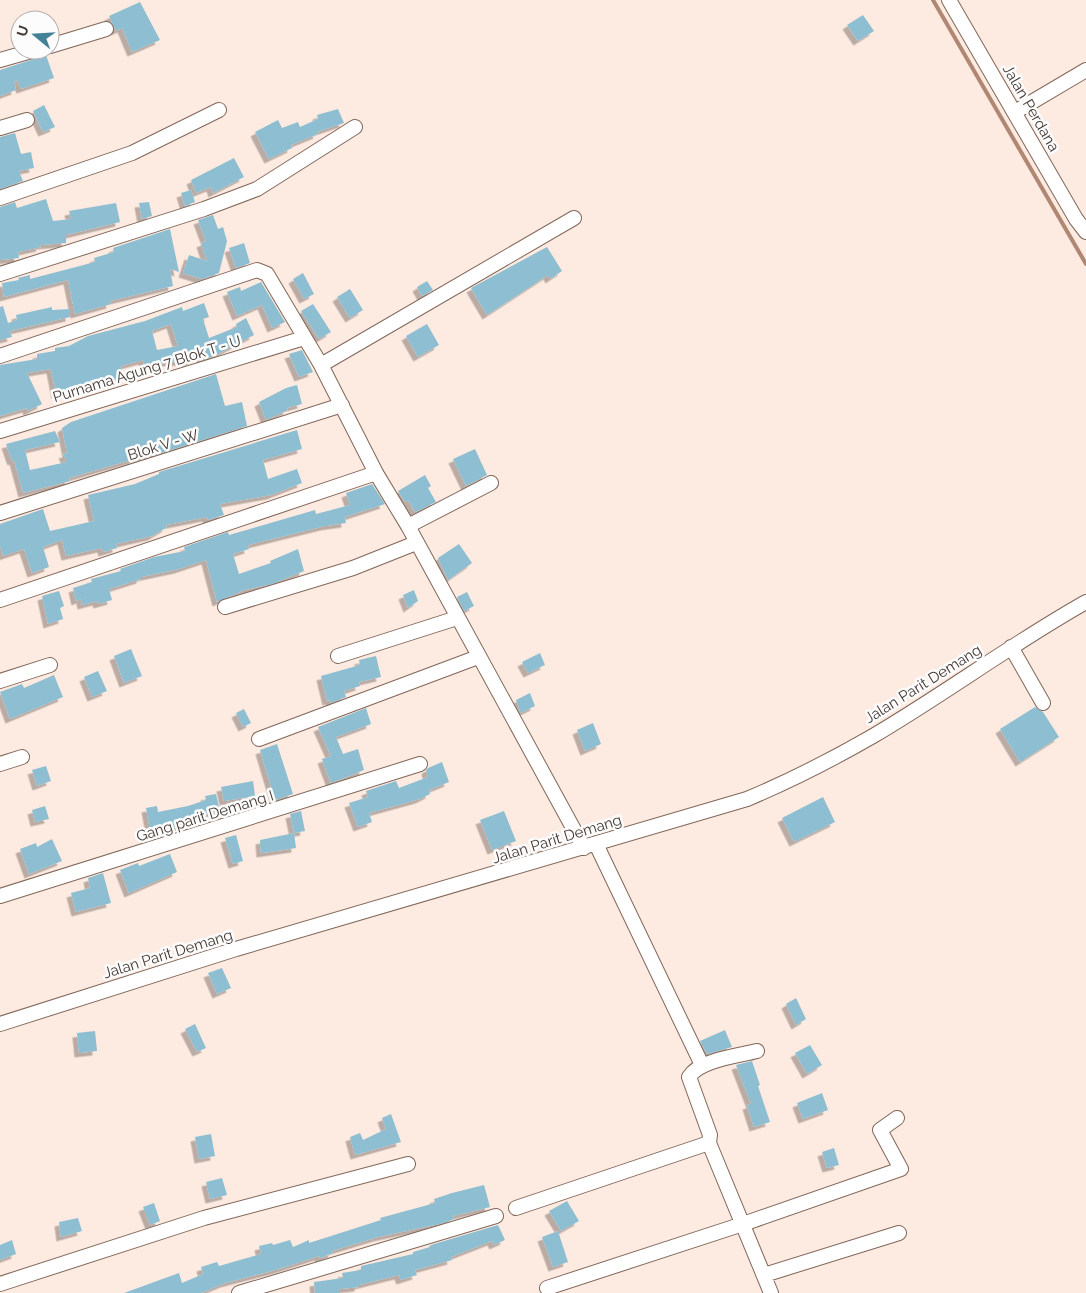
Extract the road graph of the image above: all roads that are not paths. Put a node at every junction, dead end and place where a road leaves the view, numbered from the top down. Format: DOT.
graph roads {
  1 [pos="949,0"];
  2 [pos="106,29"];
  3 [pos="60,43"];
  4 [pos="1086,70"];
  5 [pos="219,110"];
  6 [pos="1015,112"];
  7 [pos="27,120"];
  8 [pos="0,128"];
  9 [pos="355,128"];
  10 [pos="0,198"];
  11 [pos="574,218"];
  12 [pos="1086,232"];
  13 [pos="0,274"];
  14 [pos="304,338"];
  15 [pos="0,356"];
  16 [pos="321,365"];
  17 [pos="339,407"];
  18 [pos="0,431"];
  19 [pos="376,473"];
  20 [pos="491,483"];
  21 [pos="0,513"];
  22 [pos="408,526"];
  23 [pos="416,544"];
  24 [pos="0,600"];
  25 [pos="1086,602"];
  26 [pos="225,607"];
  27 [pos="457,618"];
  28 [pos="1011,647"];
  29 [pos="338,656"];
  30 [pos="478,657"];
  31 [pos="50,665"];
  32 [pos="0,682"];
  33 [pos="1043,703"];
  34 [pos="259,739"];
  35 [pos="22,757"];
  36 [pos="0,764"];
  37 [pos="420,764"];
  38 [pos="590,846"];
  39 [pos="0,896"];
  40 [pos="0,1024"];
  41 [pos="757,1050"];
  42 [pos="702,1065"];
  43 [pos="897,1118"];
  44 [pos="709,1143"];
  45 [pos="408,1164"];
  46 [pos="516,1208"];
  47 [pos="496,1216"];
  48 [pos="743,1224"];
  49 [pos="899,1233"];
  50 [pos="764,1275"];
  51 [pos="0,1284"];
  52 [pos="547,1288"];
  53 [pos="239,1293"];
  54 [pos="771,1293"];
  1 -- 6 [label="street, Jalan Perdana"];
  2 -- 3 [label="street"];
  4 -- 6 [label="street"];
  5 -- 10 [label="street"];
  6 -- 12 [label="street, Jalan Perdana"];
  7 -- 8 [label="street"];
  9 -- 13 [label="street"];
  11 -- 16 [label="street"];
  14 -- 15 [label="street"];
  14 -- 16 [label="street"];
  14 -- 18 [label="street, Purnama Agung 7 Blok T - U"];
  16 -- 17 [label="street"];
  17 -- 19 [label="street"];
  17 -- 21 [label="street, Blok V - W"];
  19 -- 22 [label="street"];
  19 -- 24 [label="street"];
  20 -- 22 [label="street"];
  22 -- 23 [label="street"];
  23 -- 26 [label="street"];
  23 -- 27 [label="street"];
  25 -- 28 [label="street, Jalan Parit Demang"];
  27 -- 29 [label="street"];
  27 -- 30 [label="street"];
  28 -- 33 [label="street"];
  28 -- 38 [label="street, Jalan Parit Demang"];
  30 -- 34 [label="street"];
  30 -- 38 [label="street"];
  31 -- 32 [label="street"];
  35 -- 36 [label="street"];
  37 -- 39 [label="street, Gang parit Demang I"];
  38 -- 40 [label="street, Jalan Parit Demang"];
  38 -- 42 [label="street"];
  41 -- 42 [label="street"];
  42 -- 44 [label="street"];
  43 -- 48 [label="street"];
  44 -- 46 [label="street"];
  44 -- 48 [label="street"];
  45 -- 51 [label="street"];
  47 -- 53 [label="street"];
  48 -- 50 [label="street"];
  48 -- 52 [label="street"];
  49 -- 50 [label="street"];
  50 -- 54 [label="street"];
}
